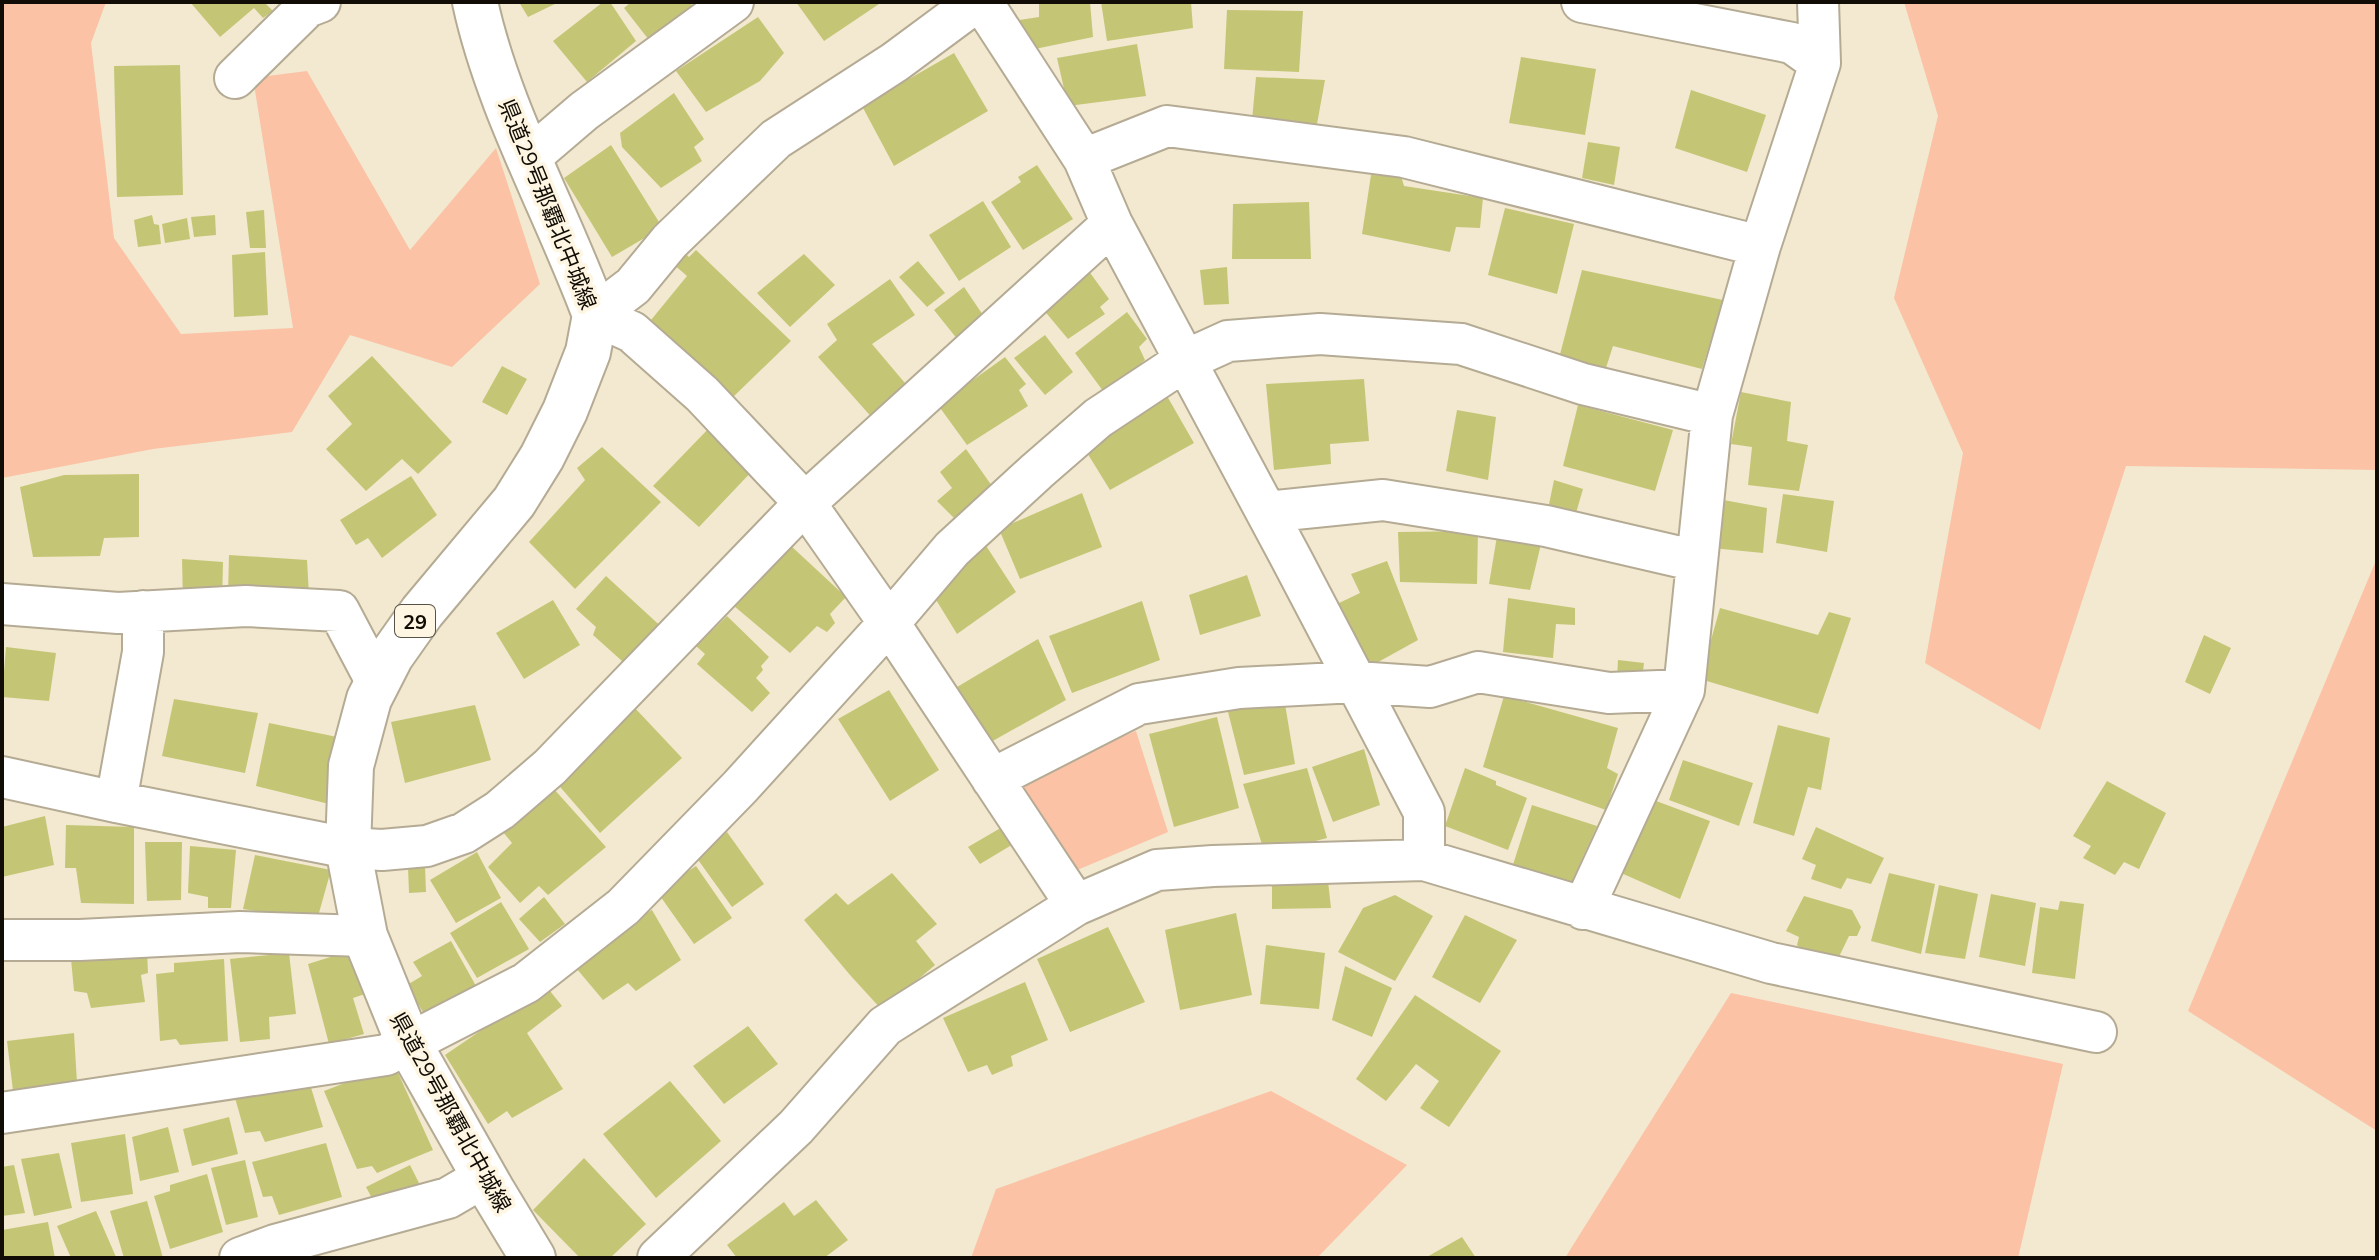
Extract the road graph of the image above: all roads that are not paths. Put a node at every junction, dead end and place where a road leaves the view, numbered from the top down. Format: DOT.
graph roads {
  1 [pos="320,2"];
  2 [pos="475,2"];
  3 [pos="733,2"];
  4 [pos="976,2"];
  5 [pos="982,2"];
  6 [pos="1582,2"];
  7 [pos="1818,2"];
  8 [pos="1820,63"];
  9 [pos="235,78"];
  10 [pos="529,158"];
  11 [pos="1084,159"];
  12 [pos="1112,224"];
  13 [pos="1760,246"];
  14 [pos="595,315"];
  15 [pos="1184,361"];
  16 [pos="1712,415"];
  17 [pos="805,503"];
  18 [pos="1267,512"];
  19 [pos="1697,561"];
  20 [pos="2,604"];
  21 [pos="143,611"];
  22 [pos="889,623"];
  23 [pos="1356,682"];
  24 [pos="377,683"];
  25 [pos="1684,690"];
  26 [pos="2,777"];
  27 [pos="992,779"];
  28 [pos="116,802"];
  29 [pos="348,848"];
  30 [pos="1424,860"];
  31 [pos="1076,905"];
  32 [pos="1583,909"];
  33 [pos="365,936"];
  34 [pos="2,940"];
  35 [pos="2096,1032"];
  36 [pos="408,1042"];
  37 [pos="2,1113"];
  38 [pos="484,1177"];
  39 [pos="240,1258"];
  40 [pos="533,1258"];
  41 [pos="658,1258"];
  1 -- 9 [label="street"];
  2 -- 10 [label="main road, 県道29号那覇北中城線"];
  3 -- 10 [label="street"];
  4 -- 14 [label="street"];
  5 -- 11 [label="street"];
  6 -- 8 [label="street"];
  7 -- 8 [label="street"];
  8 -- 13 [label="street"];
  10 -- 14 [label="main road, 県道29号那覇北中城線"];
  11 -- 12 [label="street"];
  11 -- 13 [label="street"];
  12 -- 15 [label="street"];
  12 -- 17 [label="street"];
  13 -- 16 [label="street"];
  14 -- 17 [label="street"];
  14 -- 24 [label="main road, 県道29号那覇北中城線 / 29"];
  15 -- 16 [label="street"];
  15 -- 18 [label="street"];
  15 -- 22 [label="street"];
  16 -- 19 [label="street"];
  17 -- 22 [label="street"];
  17 -- 29 [label="street"];
  18 -- 19 [label="street"];
  18 -- 23 [label="street"];
  19 -- 25 [label="street"];
  20 -- 21 [label="street"];
  21 -- 24 [label="street"];
  21 -- 28 [label="street"];
  22 -- 27 [label="street"];
  22 -- 36 [label="street"];
  23 -- 25 [label="street"];
  23 -- 27 [label="street"];
  23 -- 30 [label="street"];
  24 -- 29 [label="main road, 県道29号那覇北中城線 / 29"];
  25 -- 32 [label="street"];
  26 -- 28 [label="street"];
  27 -- 31 [label="street"];
  28 -- 29 [label="street"];
  29 -- 33 [label="main road, 県道29号那覇北中城線 / 29"];
  30 -- 31 [label="street"];
  30 -- 32 [label="street"];
  31 -- 41 [label="street"];
  32 -- 35 [label="street"];
  33 -- 34 [label="street"];
  33 -- 36 [label="main road, 県道29号那覇北中城線 / 29"];
  36 -- 37 [label="street"];
  36 -- 38 [label="main road, 県道29号那覇北中城線 / 29"];
  38 -- 39 [label="street"];
  38 -- 40 [label="main road, 県道29号那覇北中城線 / 29"];
}
